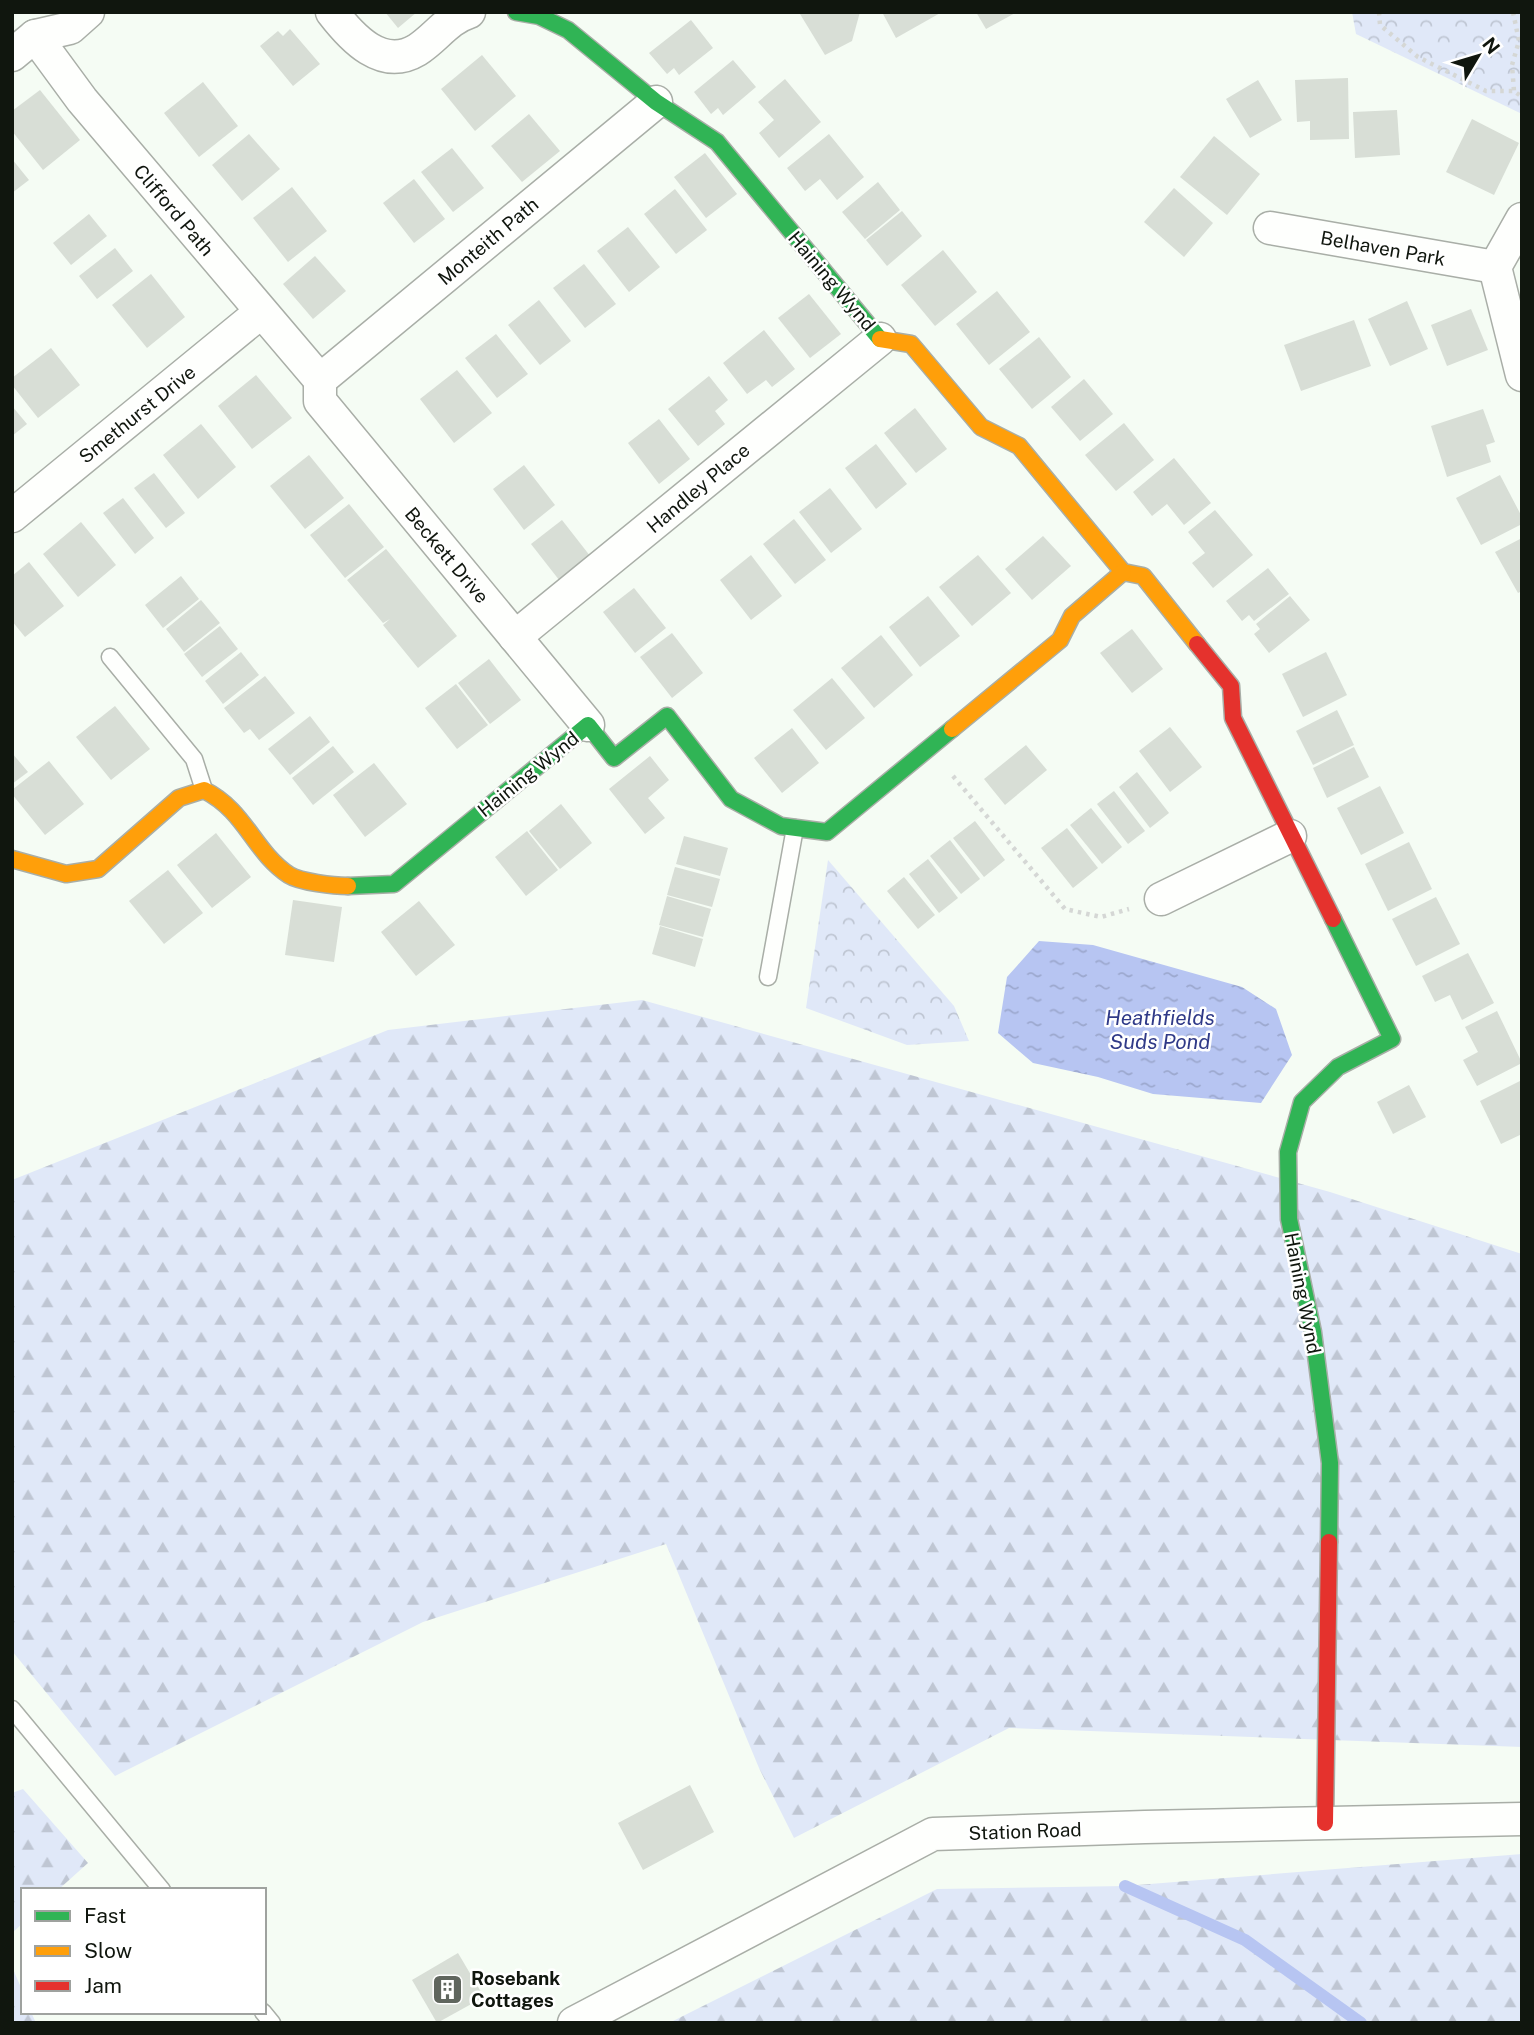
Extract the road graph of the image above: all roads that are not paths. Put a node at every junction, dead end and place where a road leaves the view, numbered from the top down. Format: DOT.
graph roads {
  1 [pos="88,12"];
  2 [pos="332,12"];
  3 [pos="469,12"];
  4 [pos="516,12"];
  5 [pos="24,46"];
  6 [pos="656,102"];
  7 [pos="1522,219"];
  8 [pos="1270,228"];
  9 [pos="1495,267"];
  10 [pos="261,312"];
  11 [pos="880,339"];
  12 [pos="1522,375"];
  13 [pos="320,380"];
  14 [pos="12,516"];
  15 [pos="1123,572"];
  16 [pos="515,637"];
  17 [pos="110,657"];
  18 [pos="588,724"];
  19 [pos="204,790"];
  20 [pos="795,828"];
  21 [pos="1290,836"];
  22 [pos="12,859"];
  23 [pos="1161,900"];
  24 [pos="768,977"];
  25 [pos="12,1709"];
  26 [pos="1522,1819"];
  27 [pos="1325,1823"];
  28 [pos="160,1888"];
  29 [pos="574,2023"];
  1 -- 5 [label="street"];
  2 -- 3 [label="street"];
  4 -- 6 [label="street, Haining Wynd"];
  5 -- 10 [label="street, Clifford Path"];
  6 -- 11 [label="street, Haining Wynd"];
  6 -- 13 [label="street, Monteith Path"];
  7 -- 9 [label="street"];
  8 -- 9 [label="street, Belhaven Park"];
  9 -- 12 [label="street"];
  10 -- 13 [label="street, Clifford Path"];
  10 -- 14 [label="street, Smethurst Drive"];
  11 -- 15 [label="street, Haining Wynd"];
  11 -- 16 [label="street, Handley Place"];
  13 -- 16 [label="street, Beckett Drive"];
  15 -- 20 [label="street, Haining Wynd"];
  15 -- 21 [label="street, Haining Wynd"];
  16 -- 18 [label="street, Beckett Drive"];
  17 -- 19 [label="lane"];
  18 -- 19 [label="street, Haining Wynd"];
  18 -- 20 [label="street, Haining Wynd"];
  19 -- 22 [label="street"];
  20 -- 24 [label="lane"];
  21 -- 23 [label="street"];
  21 -- 27 [label="street, Haining Wynd"];
  25 -- 28 [label="lane"];
  26 -- 27 [label="street, Station Road"];
  27 -- 29 [label="street, Station Road"];
}
